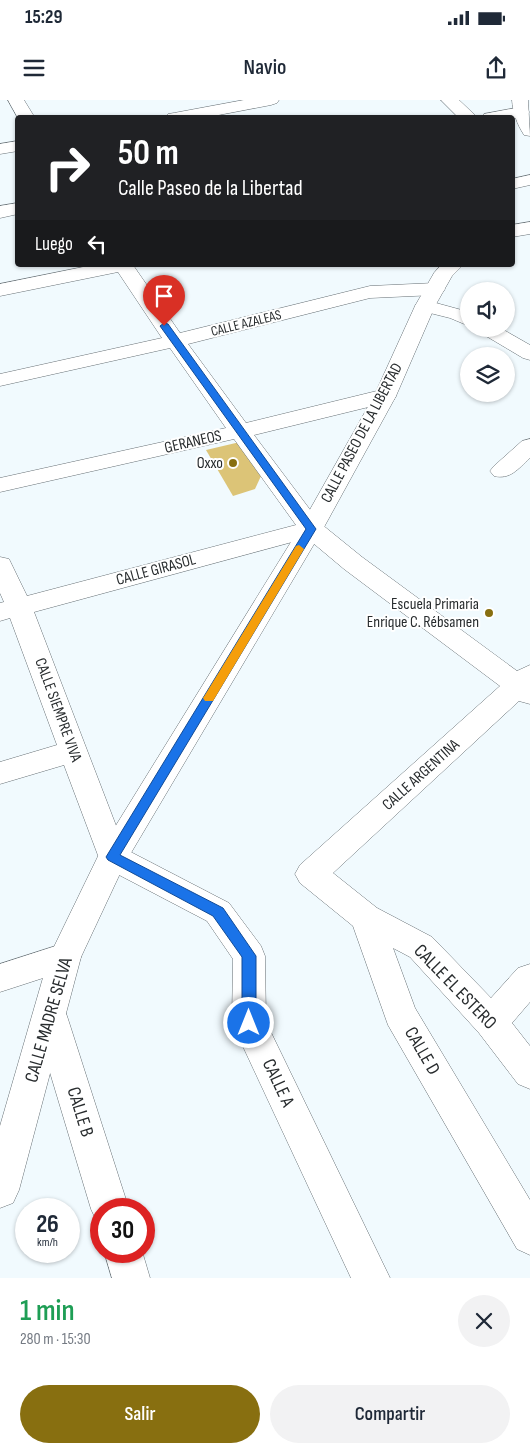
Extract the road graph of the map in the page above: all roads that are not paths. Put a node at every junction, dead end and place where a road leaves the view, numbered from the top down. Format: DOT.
graph roads {
  1 [pos="16,100"];
  2 [pos="271,100"];
  3 [pos="449,100"];
  4 [pos="520,106"];
  5 [pos="25,115"];
  6 [pos="190,115"];
  7 [pos="466,115"];
  8 [pos="498,115"];
  9 [pos="530,131"];
  10 [pos="15,146"];
  11 [pos="0,149"];
  12 [pos="530,180"];
  13 [pos="515,183"];
  14 [pos="15,209"];
  15 [pos="0,212"];
  16 [pos="530,228"];
  17 [pos="515,230"];
  18 [pos="112,267"];
  19 [pos="123,267"];
  20 [pos="450,267"];
  21 [pos="0,290"];
  22 [pos="430,298"];
  23 [pos="460,316"];
  24 [pos="501,337"];
  25 [pos="175,341"];
  26 [pos="530,354"];
  27 [pos="0,380"];
  28 [pos="386,396"];
  29 [pos="241,431"];
  30 [pos="530,446"];
  31 [pos="502,471"];
  32 [pos="0,485"];
  33 [pos="311,529"];
  34 [pos="0,565"];
  35 [pos="10,609"];
  36 [pos="527,685"];
  37 [pos="73,751"];
  38 [pos="0,773"];
  39 [pos="112,857"];
  40 [pos="366,918"];
  41 [pos="66,957"];
  42 [pos="0,978"];
  43 [pos="530,978"];
  44 [pos="50,1016"];
  45 [pos="491,1022"];
  46 [pos="530,1073"];
  47 [pos="0,1190"];
  48 [pos="107,1198"];
  49 [pos="530,1236"];
  50 [pos="127,1263"];
  51 [pos="131,1278"];
  52 [pos="371,1278"];
  1 -- 5 [label="street"];
  2 -- 6 [label="street"];
  3 -- 7 [label="street"];
  4 -- 8 [label="street"];
  4 -- 9 [label="street"];
  10 -- 11 [label="street"];
  12 -- 13 [label="street"];
  14 -- 15 [label="street"];
  16 -- 17 [label="street"];
  18 -- 21 [label="street"];
  19 -- 25 [label="street"];
  20 -- 22 [label="street, CALLE PASEO DE LA LIBERTAD"];
  22 -- 23 [label="street, CALLE AZALEAS"];
  22 -- 25 [label="street, CALLE AZALEAS"];
  22 -- 28 [label="street, CALLE PASEO DE LA LIBERTAD"];
  24 -- 26 [label="street"];
  25 -- 27 [label="street, CALLE AZALEAS"];
  25 -- 29 [label="street"];
  28 -- 29 [label="street, GERANEOS"];
  28 -- 33 [label="street, CALLE PASEO DE LA LIBERTAD"];
  29 -- 32 [label="street, GERANEOS"];
  29 -- 33 [label="street"];
  30 -- 31 [label="street"];
  33 -- 35 [label="street, CALLE GIRASOL"];
  33 -- 36 [label="street"];
  33 -- 39 [label="street, CALLE PASEO DE LA LIBERTAD"];
  34 -- 35 [label="street, CALLE SIEMPRE VIVA"];
  35 -- 37 [label="street, CALLE SIEMPRE VIVA"];
  36 -- 40 [label="street, CALLE ARGENTINA"];
  37 -- 38 [label="street"];
  37 -- 39 [label="street, CALLE SIEMPRE VIVA"];
  39 -- 41 [label="street, CALLE MADRE SELVA"];
  39 -- 52 [label="street, CALLE A"];
  40 -- 45 [label="street, CALLE EL ESTERO"];
  40 -- 49 [label="street, CALLE D"];
  41 -- 42 [label="street"];
  41 -- 44 [label="street, CALLE MADRE SELVA"];
  43 -- 45 [label="street"];
  44 -- 47 [label="street, CALLE MADRE SELVA"];
  44 -- 48 [label="street, CALLE B"];
  45 -- 46 [label="street, CALLE EL ESTERO"];
  50 -- 51 [label="street"];
}
